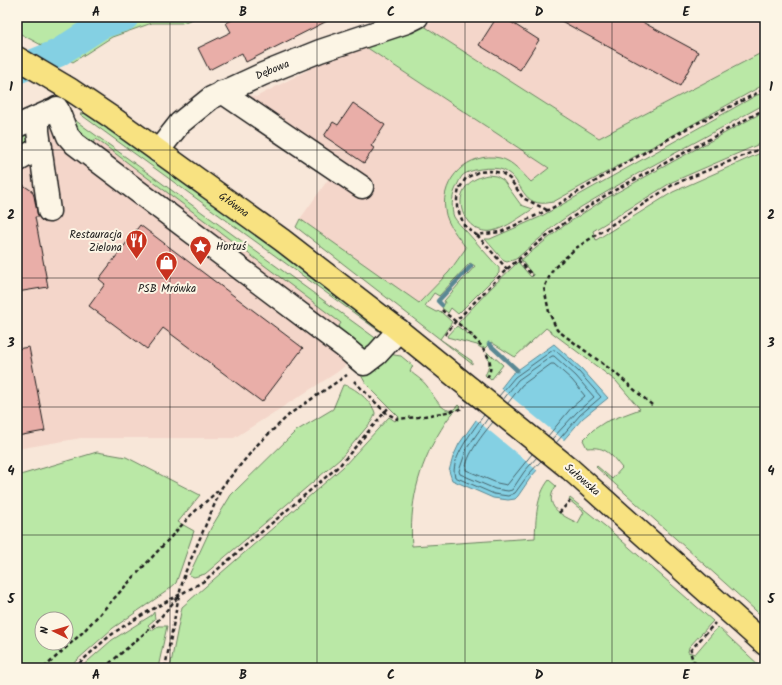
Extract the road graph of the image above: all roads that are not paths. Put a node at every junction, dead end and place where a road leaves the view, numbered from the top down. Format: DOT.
graph roads {
  1 [pos="412,19"];
  2 [pos="17,58"];
  3 [pos="71,90"];
  4 [pos="222,92"];
  5 [pos="57,108"];
  6 [pos="38,117"];
  7 [pos="17,126"];
  8 [pos="41,147"];
  9 [pos="158,151"];
  10 [pos="17,161"];
  11 [pos="362,187"];
  12 [pos="49,211"];
  13 [pos="396,327"];
  14 [pos="765,644"];
  1 -- 4 [label="street, Dębowa"];
  2 -- 3 [label="main road, Główna"];
  3 -- 5 [label="street"];
  3 -- 9 [label="main road, Główna"];
  4 -- 9 [label="street, Dębowa"];
  4 -- 11 [label="street"];
  5 -- 6 [label="street"];
  5 -- 13 [label="street"];
  6 -- 7 [label="street"];
  6 -- 8 [label="street"];
  8 -- 10 [label="street"];
  8 -- 12 [label="street"];
  9 -- 13 [label="main road, Główna"];
  13 -- 14 [label="main road, Sułowska, bridge"];
}
